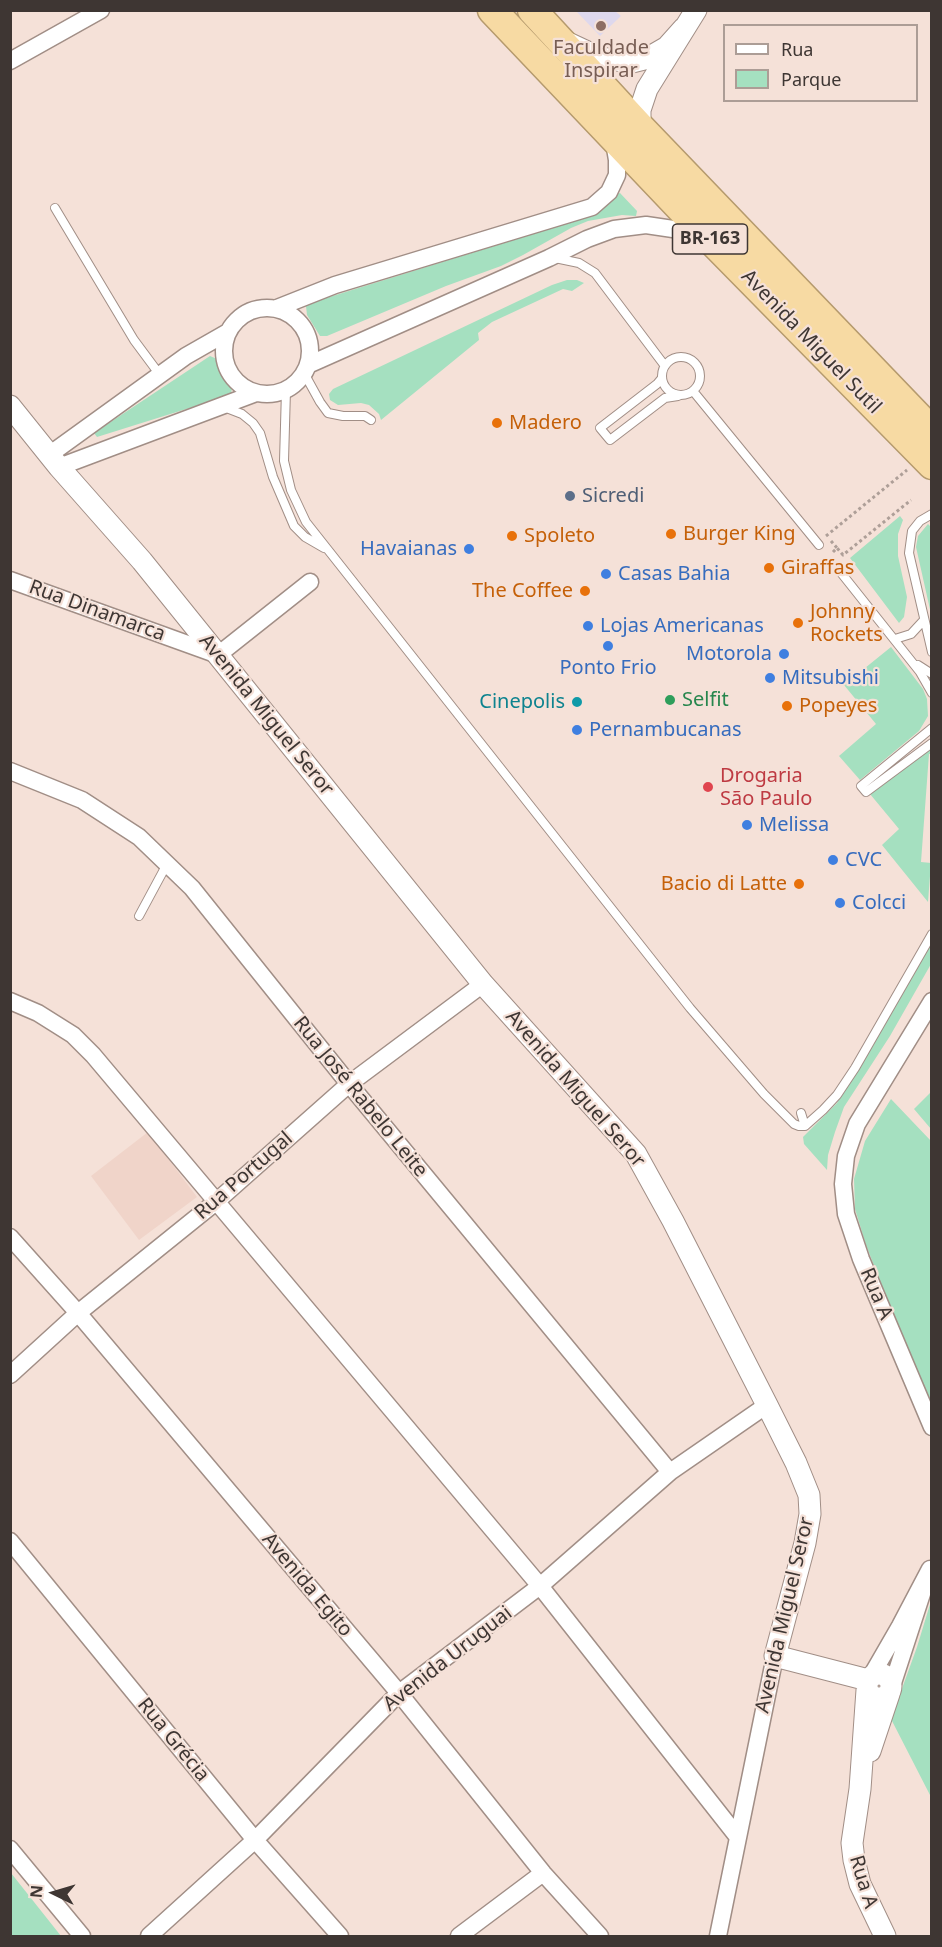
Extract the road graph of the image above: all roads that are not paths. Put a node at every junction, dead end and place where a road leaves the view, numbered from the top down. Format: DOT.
graph roads {
  1 [pos="101,10"];
  2 [pos="492,10"];
  3 [pos="532,10"];
  4 [pos="690,19"];
  5 [pos="554,36"];
  6 [pos="10,61"];
  7 [pos="640,127"];
  8 [pos="613,138"];
  9 [pos="55,208"];
  10 [pos="705,234"];
  11 [pos="549,258"];
  12 [pos="277,308"];
  13 [pos="228,332"];
  14 [pos="665,366"];
  15 [pos="306,369"];
  16 [pos="160,375"];
  17 [pos="662,378"];
  18 [pos="286,390"];
  19 [pos="693,391"];
  20 [pos="256,393"];
  21 [pos="678,396"];
  22 [pos="10,406"];
  23 [pos="220,406"];
  24 [pos="371,420"];
  25 [pos="932,431"];
  26 [pos="54,461"];
  27 [pos="932,465"];
  28 [pos="932,514"];
  29 [pos="819,545"];
  30 [pos="328,550"];
  31 [pos="842,574"];
  32 [pos="10,580"];
  33 [pos="310,582"];
  34 [pos="924,620"];
  35 [pos="895,639"];
  36 [pos="932,652"];
  37 [pos="218,655"];
  38 [pos="910,659"];
  39 [pos="932,674"];
  40 [pos="932,693"];
  41 [pos="932,728"];
  42 [pos="932,744"];
  43 [pos="10,771"];
  44 [pos="167,864"];
  45 [pos="139,916"];
  46 [pos="932,934"];
  47 [pos="483,984"];
  48 [pos="10,1001"];
  49 [pos="932,1002"];
  50 [pos="349,1084"];
  51 [pos="801,1113"];
  52 [pos="805,1126"];
  53 [pos="217,1201"];
  54 [pos="10,1237"];
  55 [pos="78,1313"];
  56 [pos="10,1375"];
  57 [pos="767,1405"];
  58 [pos="932,1427"];
  59 [pos="670,1472"];
  60 [pos="10,1541"];
  61 [pos="931,1567"];
  62 [pos="540,1586"];
  63 [pos="775,1656"];
  64 [pos="868,1682"];
  65 [pos="890,1690"];
  66 [pos="399,1693"];
  67 [pos="860,1789"];
  68 [pos="737,1836"];
  69 [pos="255,1840"];
  70 [pos="10,1849"];
  71 [pos="543,1873"];
  72 [pos="82,1936"];
  73 [pos="150,1936"];
  74 [pos="340,1936"];
  75 [pos="459,1936"];
  76 [pos="600,1936"];
  77 [pos="717,1936"];
  78 [pos="885,1936"];
  1 -- 6 [label="street"];
  2 -- 8 [label="highway, Avenida Miguel Sutil / BR-163"];
  3 -- 5 [label="highway, Avenida Miguel Sutil / BR-163"];
  4 -- 5 [label="street"];
  4 -- 7 [label="street"];
  5 -- 7 [label="highway, Avenida Miguel Sutil / BR-163"];
  7 -- 25 [label="highway, Avenida Miguel Sutil / BR-163"];
  8 -- 10 [label="highway, Avenida Miguel Sutil / BR-163"];
  8 -- 12 [label="street"];
  9 -- 16 [label="lane"];
  10 -- 11 [label="street"];
  10 -- 27 [label="highway, Avenida Miguel Sutil / BR-163"];
  11 -- 14 [label="lane"];
  11 -- 15 [label="street"];
  12 -- 13 [label="street"];
  12 -- 15 [label="street"];
  13 -- 16 [label="street"];
  13 -- 20 [label="street"];
  14 -- 17 [label="lane"];
  14 -- 19 [label="lane"];
  15 -- 18 [label="street"];
  15 -- 24 [label="lane"];
  16 -- 26 [label="street"];
  17 -- 21 [label="lane"];
  17 -- 21 [label="lane"];
  18 -- 20 [label="street"];
  18 -- 30 [label="lane"];
  19 -- 21 [label="lane"];
  19 -- 29 [label="lane"];
  20 -- 23 [label="street"];
  22 -- 26 [label="street, Avenida Miguel Seror"];
  23 -- 26 [label="street"];
  23 -- 30 [label="lane"];
  26 -- 37 [label="street, Avenida Miguel Seror"];
  28 -- 34 [label="lane"];
  30 -- 52 [label="lane"];
  31 -- 35 [label="lane"];
  32 -- 37 [label="street, Rua Dinamarca"];
  33 -- 37 [label="street"];
  34 -- 35 [label="lane"];
  34 -- 36 [label="lane"];
  35 -- 38 [label="lane"];
  37 -- 47 [label="street, Avenida Miguel Seror"];
  38 -- 39 [label="lane"];
  38 -- 40 [label="lane"];
  41 -- 42 [label="lane"];
  43 -- 44 [label="street, Rua José Rabelo Leite"];
  44 -- 45 [label="lane"];
  44 -- 50 [label="street, Rua José Rabelo Leite"];
  46 -- 52 [label="lane"];
  47 -- 50 [label="street, Rua Portugal"];
  47 -- 57 [label="street, Avenida Miguel Seror"];
  48 -- 53 [label="street"];
  49 -- 58 [label="street, Rua A"];
  50 -- 53 [label="street, Rua Portugal"];
  50 -- 59 [label="street, Rua José Rabelo Leite"];
  51 -- 52 [label="lane"];
  53 -- 55 [label="street, Rua Portugal"];
  53 -- 62 [label="street"];
  54 -- 55 [label="street, Avenida Egito"];
  55 -- 56 [label="street, Rua Portugal"];
  55 -- 66 [label="street, Avenida Egito"];
  57 -- 59 [label="street, Avenida Uruguai"];
  57 -- 63 [label="street, Avenida Miguel Seror"];
  59 -- 62 [label="street, Avenida Uruguai"];
  60 -- 69 [label="street, Rua Grécia"];
  61 -- 64 [label="street, Rua A"];
  61 -- 65 [label="street, Rua A"];
  62 -- 66 [label="street, Avenida Uruguai"];
  62 -- 68 [label="street"];
  63 -- 64 [label="street"];
  63 -- 68 [label="street, Avenida Miguel Seror"];
  64 -- 65 [label="street"];
  64 -- 67 [label="street, Rua A"];
  65 -- 67 [label="street, Rua A"];
  66 -- 69 [label="street, Avenida Uruguai"];
  66 -- 71 [label="street, Avenida Egito"];
  67 -- 78 [label="street, Rua A"];
  68 -- 77 [label="street, Avenida Miguel Seror"];
  69 -- 73 [label="street, Avenida Uruguai"];
  69 -- 74 [label="street, Rua Grécia"];
  70 -- 72 [label="street"];
  71 -- 75 [label="street"];
  71 -- 76 [label="street, Avenida Egito"];
}
